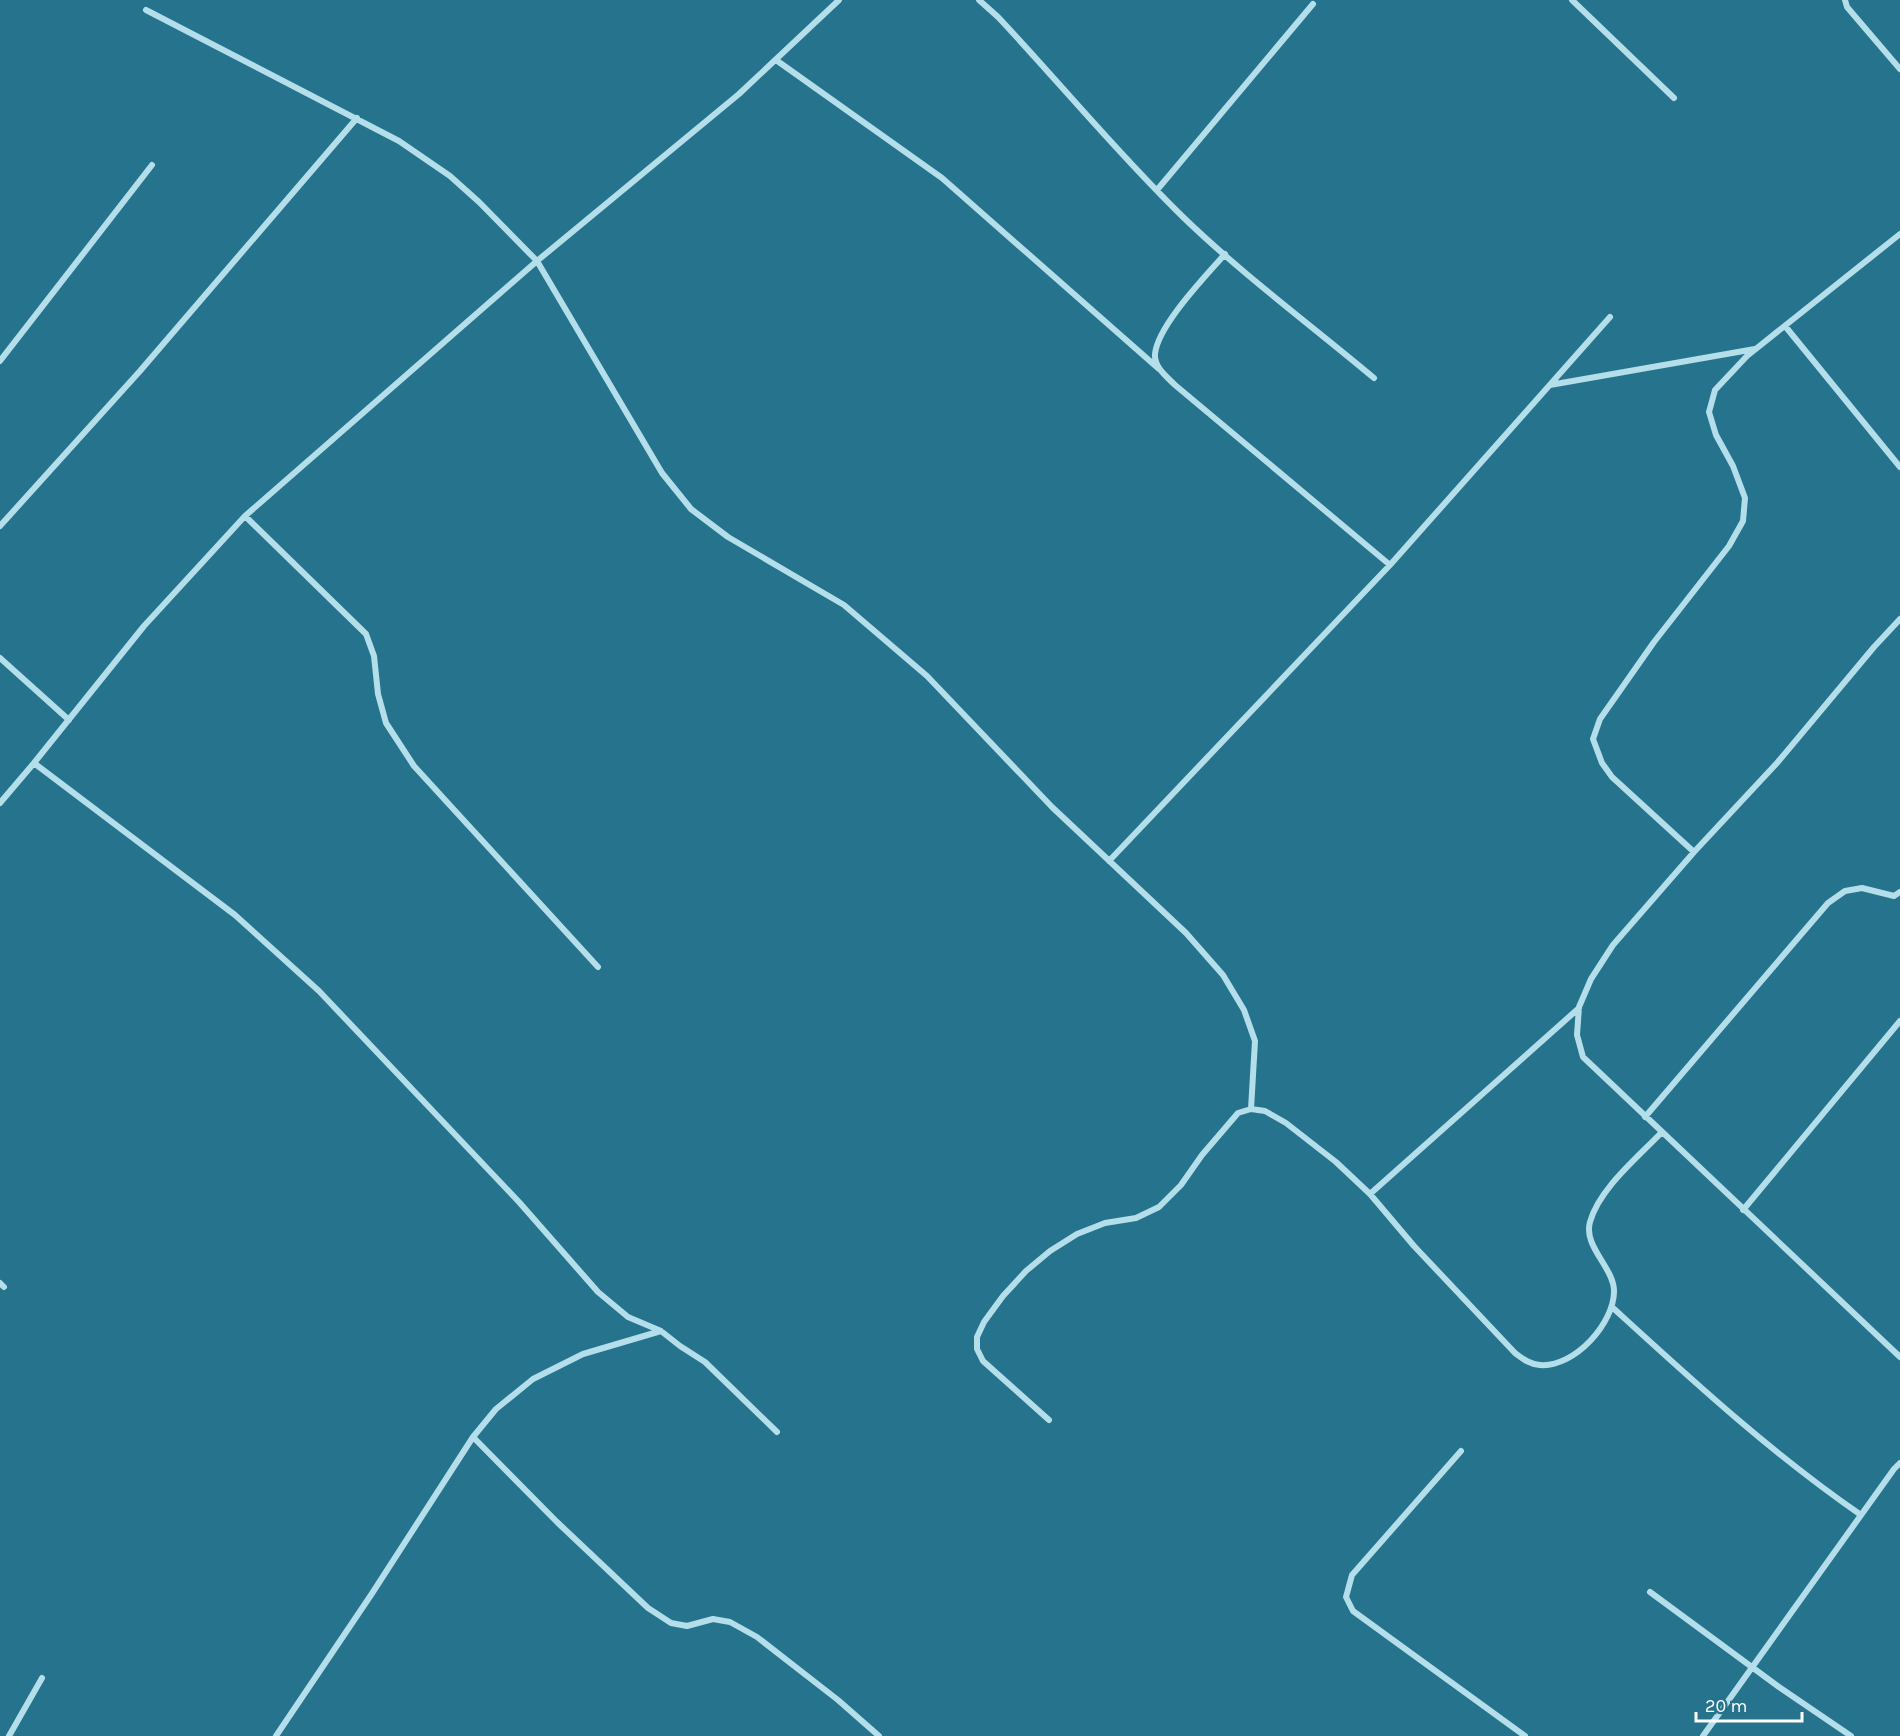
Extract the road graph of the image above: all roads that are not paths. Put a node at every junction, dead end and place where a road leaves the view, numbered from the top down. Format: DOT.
graph roads {
  1 [pos="839,0"];
  2 [pos="979,0"];
  3 [pos="1572,0"];
  4 [pos="1845,0"];
  5 [pos="1313,4"];
  6 [pos="146,10"];
  7 [pos="776,60"];
  8 [pos="1900,69"];
  9 [pos="1674,98"];
  10 [pos="357,118"];
  11 [pos="152,165"];
  12 [pos="1157,189"];
  13 [pos="1900,234"];
  14 [pos="1225,254"];
  15 [pos="537,261"];
  16 [pos="1610,317"];
  17 [pos="1785,326"];
  18 [pos="1756,349"];
  19 [pos="0,361"];
  20 [pos="1159,369"];
  21 [pos="1374,378"];
  22 [pos="1548,385"];
  23 [pos="1900,467"];
  24 [pos="245,516"];
  25 [pos="0,526"];
  26 [pos="1389,565"];
  27 [pos="1900,619"];
  28 [pos="0,658"];
  29 [pos="69,720"];
  30 [pos="34,763"];
  31 [pos="0,803"];
  32 [pos="1694,852"];
  33 [pos="1109,861"];
  34 [pos="1900,892"];
  35 [pos="598,967"];
  36 [pos="1579,1007"];
  37 [pos="1900,1021"];
  38 [pos="1251,1109"];
  39 [pos="1645,1116"];
  40 [pos="1661,1133"];
  41 [pos="1370,1194"];
  42 [pos="1743,1210"];
  43 [pos="1612,1306"];
  44 [pos="661,1331"];
  45 [pos="1900,1358"];
  46 [pos="1049,1420"];
  47 [pos="777,1432"];
  48 [pos="473,1437"];
  49 [pos="1461,1451"];
  50 [pos="1900,1463"];
  51 [pos="1861,1515"];
  52 [pos="1650,1592"];
  53 [pos="1752,1668"];
  54 [pos="42,1678"];
  55 [pos="9,1736"];
  56 [pos="276,1736"];
  57 [pos="879,1736"];
  58 [pos="1525,1736"];
  59 [pos="1703,1736"];
  60 [pos="1851,1736"];
  1 -- 7 [label="street"];
  2 -- 12 [label="street"];
  3 -- 9 [label="street"];
  4 -- 8 [label="street"];
  5 -- 12 [label="street"];
  6 -- 10 [label="street"];
  7 -- 15 [label="street"];
  7 -- 20 [label="street"];
  10 -- 15 [label="street"];
  10 -- 25 [label="street"];
  11 -- 19 [label="street"];
  12 -- 14 [label="street"];
  13 -- 17 [label="street"];
  14 -- 20 [label="street"];
  14 -- 21 [label="street"];
  15 -- 24 [label="street"];
  15 -- 33 [label="street"];
  16 -- 22 [label="street"];
  17 -- 18 [label="street"];
  17 -- 23 [label="street"];
  18 -- 22 [label="street"];
  18 -- 32 [label="street"];
  20 -- 26 [label="street"];
  22 -- 26 [label="street"];
  24 -- 29 [label="street"];
  24 -- 35 [label="street"];
  26 -- 33 [label="street"];
  27 -- 32 [label="street"];
  28 -- 29 [label="street"];
  29 -- 30 [label="street"];
  30 -- 31 [label="street"];
  30 -- 44 [label="street"];
  32 -- 36 [label="street"];
  33 -- 38 [label="street"];
  34 -- 39 [label="street"];
  36 -- 39 [label="street"];
  36 -- 41 [label="street"];
  37 -- 42 [label="street"];
  38 -- 41 [label="street"];
  38 -- 46 [label="street"];
  39 -- 40 [label="street"];
  40 -- 42 [label="street"];
  40 -- 43 [label="street"];
  41 -- 43 [label="street"];
  42 -- 45 [label="street"];
  43 -- 51 [label="street"];
  44 -- 47 [label="street"];
  44 -- 48 [label="street"];
  48 -- 56 [label="street"];
  48 -- 57 [label="street"];
  49 -- 58 [label="street"];
  50 -- 51 [label="street"];
  51 -- 53 [label="street"];
  52 -- 53 [label="street"];
  53 -- 59 [label="street"];
  53 -- 60 [label="street"];
  54 -- 55 [label="street"];
}
